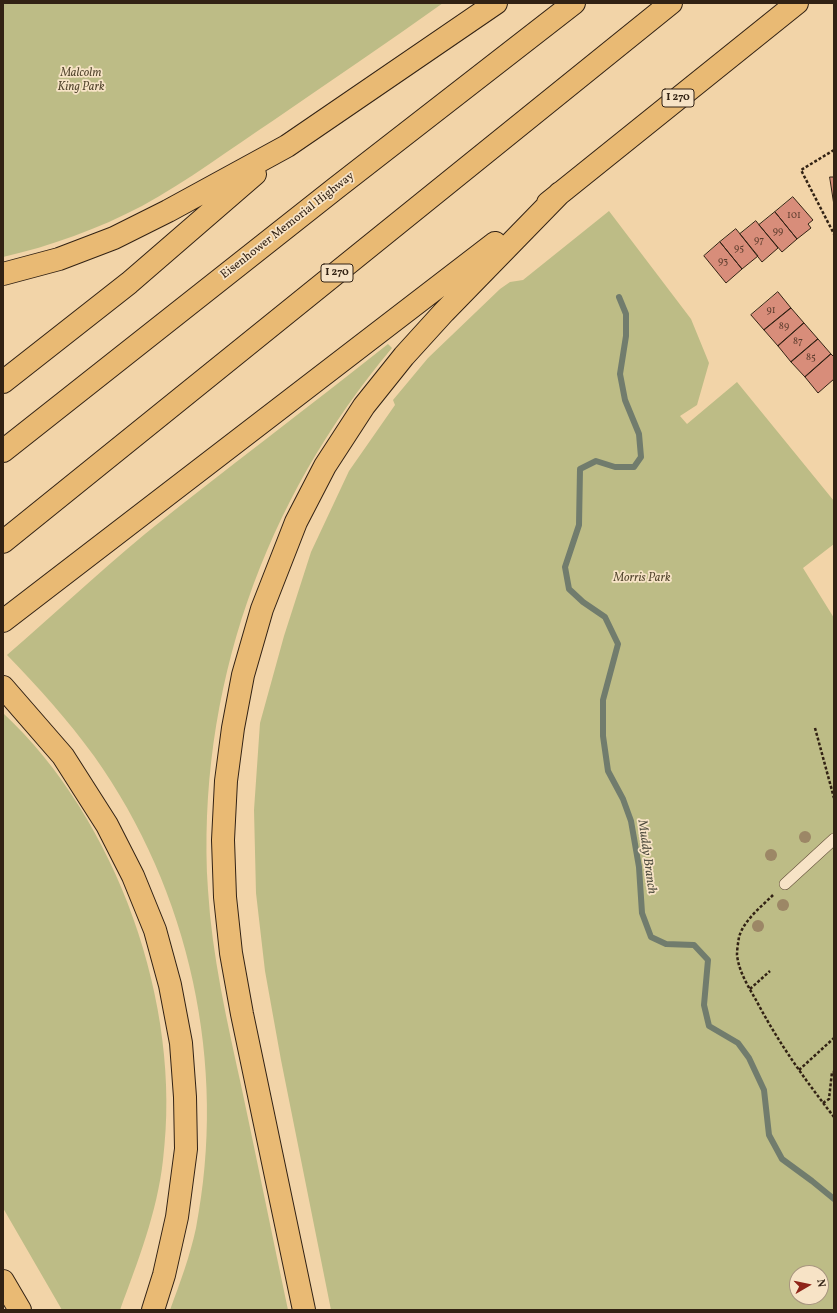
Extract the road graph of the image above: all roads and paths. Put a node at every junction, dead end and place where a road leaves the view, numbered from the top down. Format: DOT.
graph roads {
  1 [pos="496,3"];
  2 [pos="574,3"];
  3 [pos="671,3"];
  4 [pos="796,3"];
  5 [pos="287,146"];
  6 [pos="834,150"];
  7 [pos="560,193"];
  8 [pos="834,234"];
  9 [pos="3,274"];
  10 [pos="3,382"];
  11 [pos="3,451"];
  12 [pos="3,542"];
  13 [pos="3,621"];
  14 [pos="5,689"];
  15 [pos="815,728"];
  16 [pos="834,798"];
  17 [pos="834,839"];
  18 [pos="785,884"];
  19 [pos="770,971"];
  20 [pos="750,989"];
  21 [pos="834,1038"];
  22 [pos="799,1070"];
  23 [pos="834,1072"];
  24 [pos="823,1103"];
  25 [pos="834,1116"];
  26 [pos="3,1281"];
  27 [pos="20,1310"];
  28 [pos="153,1310"];
  29 [pos="304,1310"];
  1 -- 5 [label="highway"];
  2 -- 11 [label="highway, Eisenhower Memorial Highway"];
  3 -- 12 [label="highway, I 270"];
  4 -- 7 [label="highway, I 270"];
  5 -- 9 [label="highway"];
  5 -- 10 [label="highway"];
  6 -- 8 [label="path"];
  7 -- 13 [label="highway, I 270"];
  7 -- 29 [label="highway"];
  14 -- 28 [label="highway"];
  15 -- 16 [label="path"];
  17 -- 18 [label="lane"];
  18 -- 20 [label="path"];
  19 -- 20 [label="path"];
  20 -- 22 [label="path"];
  21 -- 22 [label="path"];
  22 -- 24 [label="path"];
  23 -- 24 [label="path"];
  24 -- 25 [label="path"];
  26 -- 27 [label="highway"];
}
